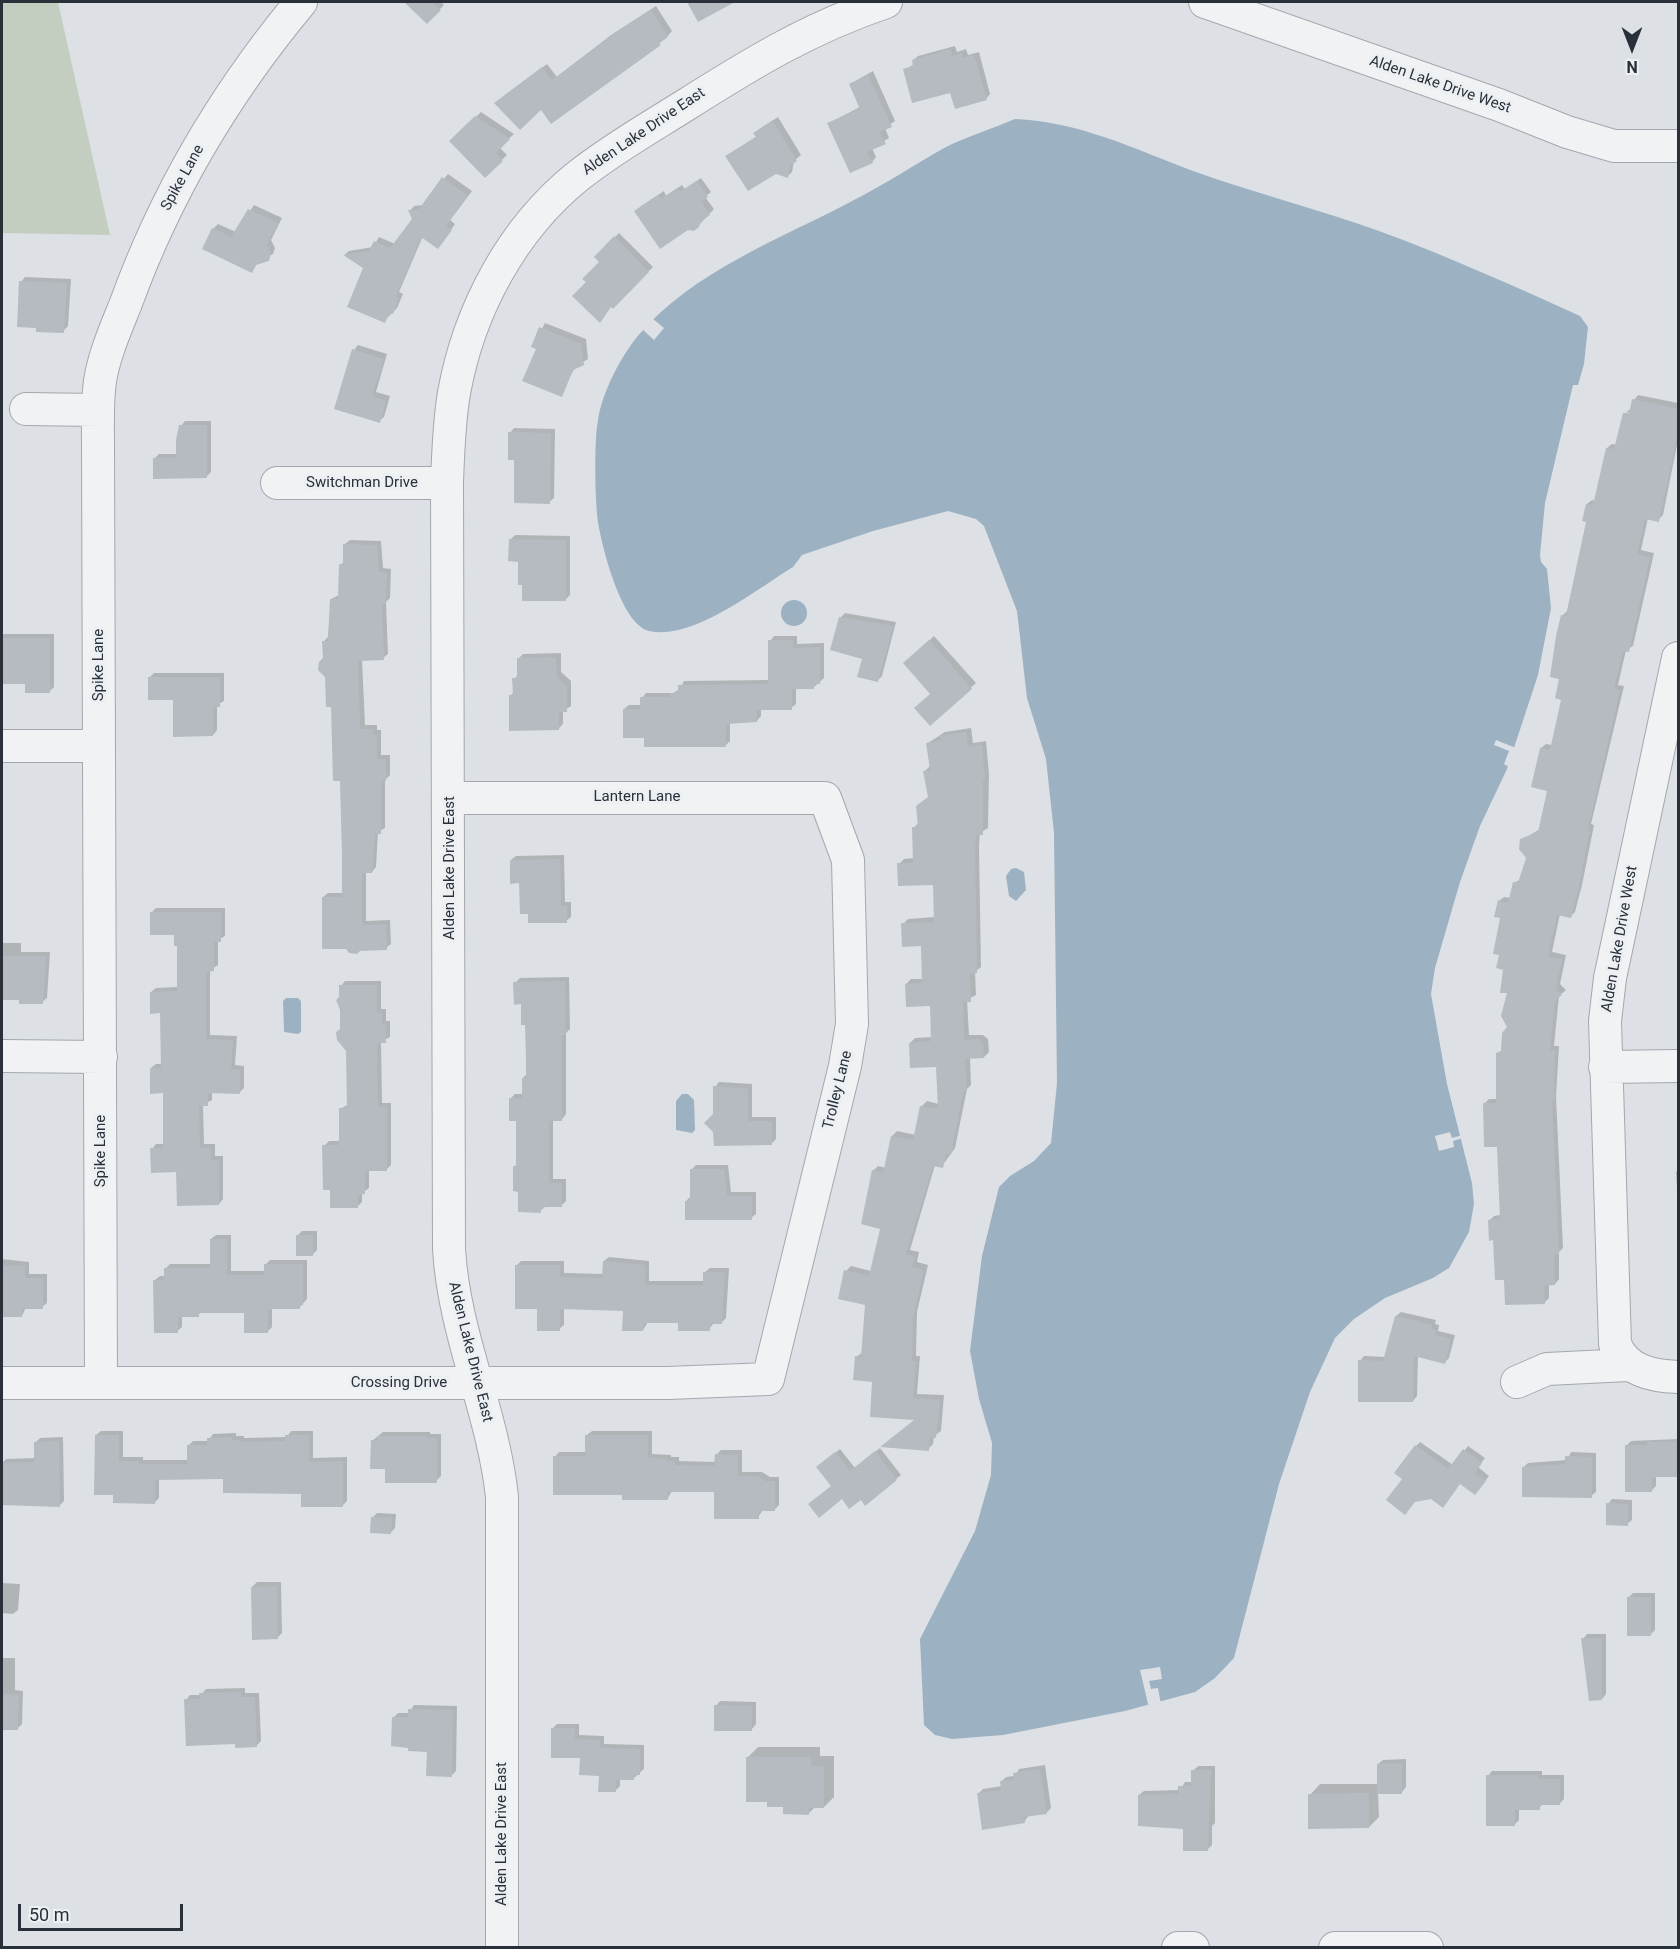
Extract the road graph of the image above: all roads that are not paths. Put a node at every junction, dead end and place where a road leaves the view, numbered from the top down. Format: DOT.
graph roads {
  1 [pos="301,2"];
  2 [pos="886,2"];
  3 [pos="1205,2"];
  4 [pos="1678,146"];
  5 [pos="26,409"];
  6 [pos="98,410"];
  7 [pos="278,483"];
  8 [pos="447,483"];
  9 [pos="1678,658"];
  10 [pos="2,746"];
  11 [pos="99,746"];
  12 [pos="1668,749"];
  13 [pos="450,798"];
  14 [pos="825,798"];
  15 [pos="2,1056"];
  16 [pos="101,1057"];
  17 [pos="1678,1066"];
  18 [pos="1605,1067"];
  19 [pos="1628,1365"];
  20 [pos="1678,1377"];
  21 [pos="768,1379"];
  22 [pos="1516,1382"];
  23 [pos="2,1383"];
  24 [pos="102,1383"];
  25 [pos="475,1383"];
  26 [pos="502,1947"];
  27 [pos="1178,1947"];
  28 [pos="1193,1947"];
  29 [pos="1335,1947"];
  30 [pos="1426,1947"];
  1 -- 6 [label="street, Spike Lane"];
  2 -- 8 [label="street, Alden Lake Drive East"];
  3 -- 4 [label="street, Alden Lake Drive West"];
  5 -- 6 [label="street"];
  6 -- 11 [label="street, Spike Lane"];
  7 -- 8 [label="street, Switchman Drive"];
  8 -- 13 [label="street, Alden Lake Drive East"];
  9 -- 12 [label="street, Alden Lake Drive West"];
  10 -- 11 [label="street"];
  11 -- 16 [label="street, Spike Lane"];
  12 -- 18 [label="street, Alden Lake Drive West"];
  13 -- 14 [label="street, Lantern Lane"];
  13 -- 25 [label="street, Alden Lake Drive East"];
  14 -- 21 [label="street, Trolley Lane"];
  15 -- 16 [label="street"];
  16 -- 24 [label="street, Spike Lane"];
  17 -- 18 [label="street"];
  18 -- 19 [label="street, Alden Lake Drive West"];
  19 -- 20 [label="street"];
  19 -- 22 [label="street"];
  21 -- 25 [label="street, Crossing Drive"];
  23 -- 24 [label="street, Crossing Drive"];
  24 -- 25 [label="street, Crossing Drive"];
  25 -- 26 [label="street, Alden Lake Drive East"];
  27 -- 28 [label="street"];
  29 -- 30 [label="street"];
}
